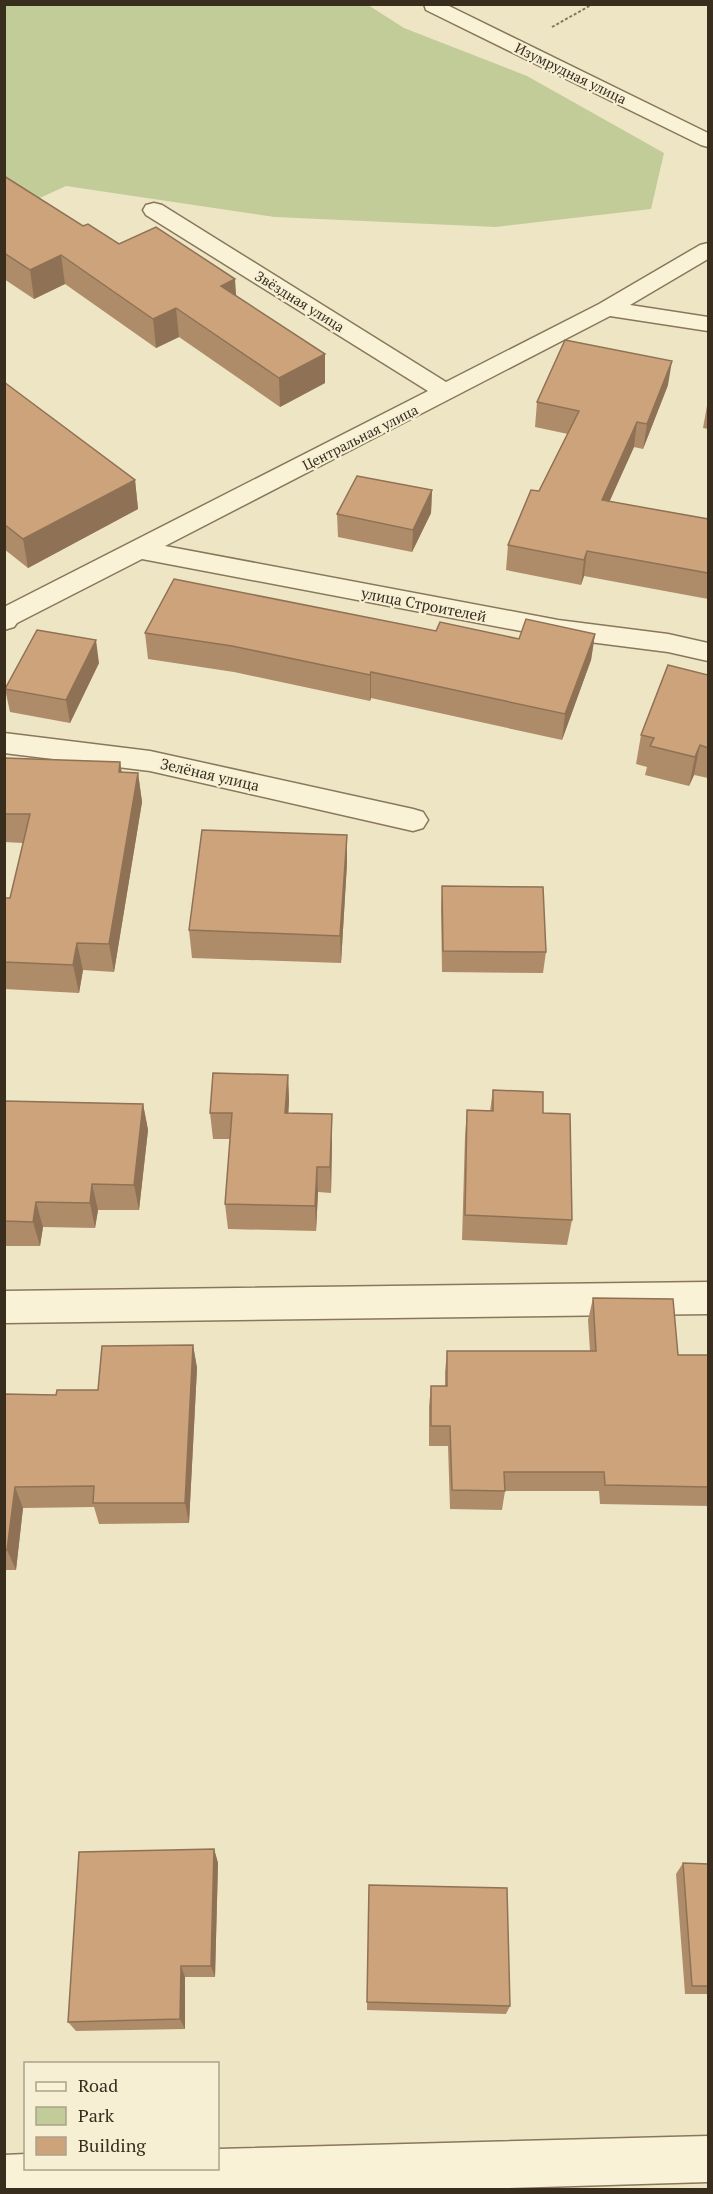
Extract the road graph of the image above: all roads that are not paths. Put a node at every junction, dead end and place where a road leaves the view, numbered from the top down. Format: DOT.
graph roads {
  1 [pos="433,6"];
  2 [pos="708,141"];
  3 [pos="154,210"];
  4 [pos="708,250"];
  5 [pos="607,309"];
  6 [pos="708,324"];
  7 [pos="445,392"];
  8 [pos="140,550"];
  9 [pos="5,618"];
  10 [pos="708,652"];
  11 [pos="4,743"];
  12 [pos="413,820"];
  13 [pos="708,1298"];
  14 [pos="4,1307"];
  15 [pos="708,2159"];
  16 [pos="4,2178"];
  1 -- 2 [label="street, Изумрудная улица"];
  3 -- 7 [label="street, Звёздная улица"];
  4 -- 5 [label="street, Центральная улица"];
  5 -- 6 [label="street"];
  5 -- 7 [label="street, Центральная улица"];
  7 -- 8 [label="street, Центральная улица"];
  8 -- 9 [label="street, Центральная улица"];
  8 -- 10 [label="street, улица Строителей"];
  11 -- 12 [label="street, Зелёная улица"];
  13 -- 14 [label="street"];
  15 -- 16 [label="street"];
}
